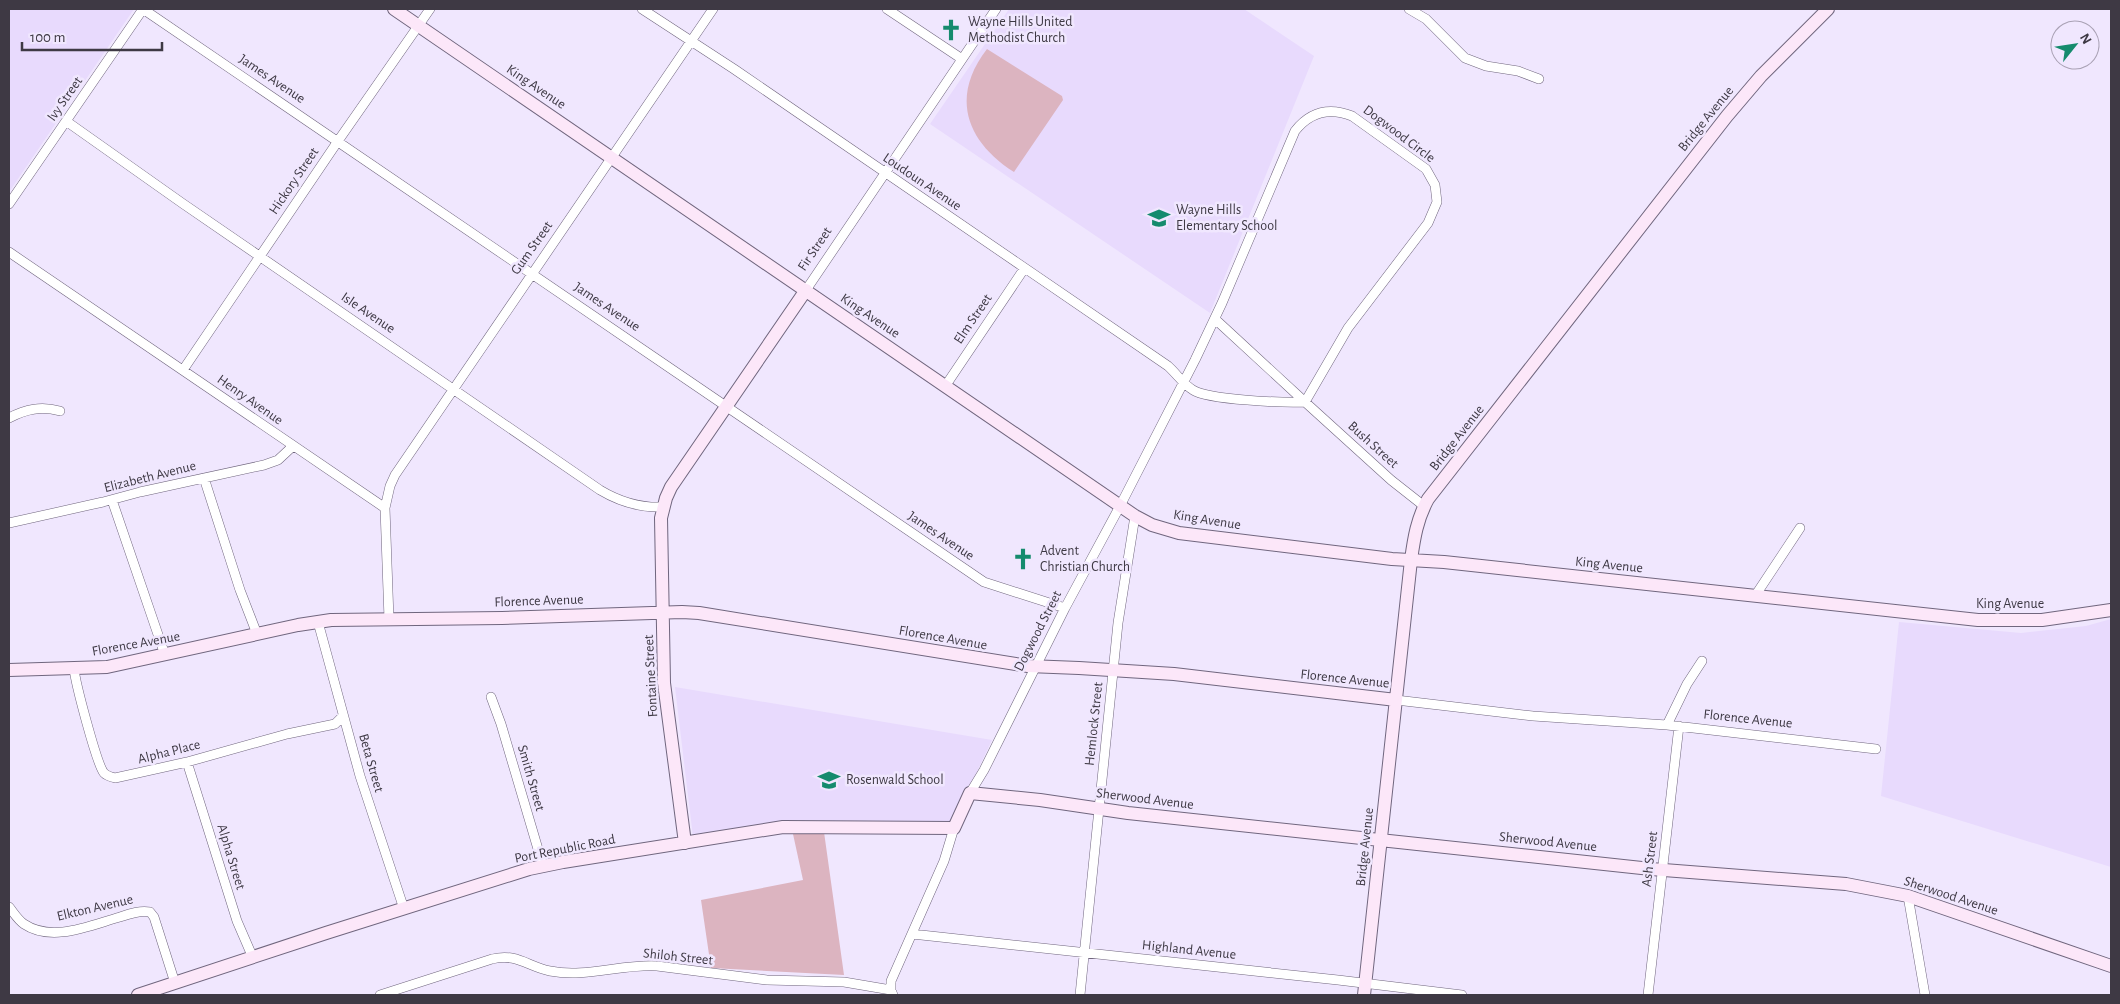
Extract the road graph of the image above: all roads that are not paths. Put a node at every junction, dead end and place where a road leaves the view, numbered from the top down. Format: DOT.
graph roads {
  1 [pos="143,9"];
  2 [pos="394,9"];
  3 [pos="430,9"];
  4 [pos="642,9"];
  5 [pos="713,9"];
  6 [pos="887,9"];
  7 [pos="996,9"];
  8 [pos="1409,9"];
  9 [pos="1828,9"];
  10 [pos="419,26"];
  11 [pos="690,41"];
  12 [pos="962,59"];
  13 [pos="1539,79"];
  14 [pos="66,121"];
  15 [pos="338,141"];
  16 [pos="611,157"];
  17 [pos="885,173"];
  18 [pos="9,204"];
  19 [pos="9,252"];
  20 [pos="261,256"];
  21 [pos="1024,269"];
  22 [pos="532,273"];
  23 [pos="806,290"];
  24 [pos="1214,319"];
  25 [pos="183,370"];
  26 [pos="1184,382"];
  27 [pos="946,386"];
  28 [pos="453,389"];
  29 [pos="1305,402"];
  30 [pos="726,406"];
  31 [pos="60,411"];
  32 [pos="9,418"];
  33 [pos="293,446"];
  34 [pos="204,478"];
  35 [pos="112,500"];
  36 [pos="1120,506"];
  37 [pos="1424,506"];
  38 [pos="663,507"];
  39 [pos="385,508"];
  40 [pos="1135,516"];
  41 [pos="9,523"];
  42 [pos="1800,528"];
  43 [pos="1411,560"];
  44 [pos="1755,596"];
  45 [pos="1065,608"];
  46 [pos="2111,610"];
  47 [pos="663,612"];
  48 [pos="388,619"];
  49 [pos="318,622"];
  50 [pos="257,634"];
  51 [pos="165,655"];
  52 [pos="1702,661"];
  53 [pos="1036,666"];
  54 [pos="74,668"];
  55 [pos="9,670"];
  56 [pos="1114,670"];
  57 [pos="492,697"];
  58 [pos="1396,700"];
  59 [pos="343,716"];
  60 [pos="1667,725"];
  61 [pos="1679,726"];
  62 [pos="1876,749"];
  63 [pos="186,762"];
  64 [pos="970,794"];
  65 [pos="1099,808"];
  66 [pos="954,828"];
  67 [pos="1381,839"];
  68 [pos="684,843"];
  69 [pos="542,866"];
  70 [pos="1662,869"];
  71 [pos="1908,896"];
  72 [pos="9,907"];
  73 [pos="404,909"];
  74 [pos="912,934"];
  75 [pos="1084,952"];
  76 [pos="253,958"];
  77 [pos="2111,966"];
  78 [pos="169,988"];
  79 [pos="1364,989"];
  80 [pos="892,993"];
  81 [pos="138,995"];
  82 [pos="380,995"];
  83 [pos="1080,995"];
  84 [pos="1462,995"];
  85 [pos="1648,995"];
  86 [pos="1925,995"];
  1 -- 14 [label="street, Ivy Street"];
  1 -- 15 [label="street, James Avenue"];
  2 -- 10 [label="street, King Avenue"];
  3 -- 10 [label="street, Hickory Street"];
  4 -- 11 [label="street, Loudoun Avenue"];
  5 -- 11 [label="street, Gum Street"];
  6 -- 12 [label="street"];
  7 -- 12 [label="street, Fir Street"];
  8 -- 13 [label="street"];
  9 -- 37 [label="street, Bridge Avenue"];
  10 -- 15 [label="street, Hickory Street"];
  10 -- 16 [label="street, King Avenue"];
  11 -- 16 [label="street, Gum Street"];
  11 -- 17 [label="street, Loudoun Avenue"];
  12 -- 17 [label="street, Fir Street"];
  14 -- 18 [label="street, Ivy Street"];
  14 -- 20 [label="street, Isle Avenue"];
  15 -- 20 [label="street, Hickory Street"];
  15 -- 22 [label="street, James Avenue"];
  16 -- 22 [label="street, Gum Street"];
  16 -- 23 [label="street, King Avenue"];
  17 -- 21 [label="street, Loudoun Avenue"];
  17 -- 23 [label="street, Fir Street"];
  19 -- 25 [label="street, Henry Avenue"];
  20 -- 25 [label="street, Hickory Street"];
  20 -- 28 [label="street, Isle Avenue"];
  21 -- 26 [label="street, Loudoun Avenue"];
  21 -- 27 [label="street, Elm Street"];
  22 -- 28 [label="street, Gum Street"];
  22 -- 30 [label="street, James Avenue"];
  23 -- 27 [label="street, King Avenue"];
  23 -- 30 [label="street, Fir Street"];
  24 -- 26 [label="street, Dogwood Street"];
  24 -- 29 [label="street, Bush Street"];
  24 -- 29 [label="street, Dogwood Circle"];
  25 -- 33 [label="street, Henry Avenue"];
  26 -- 29 [label="street"];
  26 -- 36 [label="street, Dogwood Street"];
  27 -- 36 [label="street, King Avenue"];
  28 -- 38 [label="street, Isle Avenue"];
  28 -- 39 [label="street, Gum Street"];
  29 -- 37 [label="street, Bush Street"];
  30 -- 38 [label="street, Fir Street"];
  30 -- 45 [label="street, James Avenue"];
  31 -- 32 [label="street"];
  33 -- 34 [label="street, Elizabeth Avenue"];
  33 -- 39 [label="street, Henry Avenue"];
  34 -- 35 [label="street, Elizabeth Avenue"];
  34 -- 50 [label="street"];
  35 -- 41 [label="street, Elizabeth Avenue"];
  35 -- 51 [label="street"];
  36 -- 40 [label="street, King Avenue"];
  36 -- 45 [label="street, Dogwood Street"];
  37 -- 43 [label="street, Bridge Avenue"];
  38 -- 47 [label="street, Fontaine Street"];
  39 -- 48 [label="street"];
  40 -- 43 [label="street, King Avenue"];
  40 -- 56 [label="street, Hemlock Street"];
  42 -- 44 [label="street"];
  43 -- 44 [label="street, King Avenue"];
  43 -- 58 [label="street, Bridge Avenue"];
  44 -- 46 [label="street, King Avenue"];
  45 -- 53 [label="street, Dogwood Street"];
  47 -- 48 [label="street, Florence Avenue"];
  47 -- 53 [label="street, Florence Avenue"];
  47 -- 68 [label="street, Fontaine Street"];
  48 -- 49 [label="street, Florence Avenue"];
  49 -- 50 [label="street, Florence Avenue"];
  49 -- 59 [label="street, Beta Street"];
  50 -- 51 [label="street, Florence Avenue"];
  51 -- 54 [label="street, Florence Avenue"];
  52 -- 60 [label="street"];
  53 -- 56 [label="street, Florence Avenue"];
  53 -- 64 [label="street, Dogwood Street"];
  54 -- 55 [label="street, Florence Avenue"];
  54 -- 63 [label="street, Alpha Place"];
  56 -- 58 [label="street, Florence Avenue"];
  56 -- 65 [label="street, Hemlock Street"];
  57 -- 69 [label="street, Smith Street"];
  58 -- 60 [label="street, Florence Avenue"];
  58 -- 67 [label="street, Bridge Avenue"];
  59 -- 63 [label="street, Alpha Place"];
  59 -- 73 [label="street, Beta Street"];
  60 -- 61 [label="street, Florence Avenue"];
  61 -- 62 [label="street, Florence Avenue"];
  61 -- 70 [label="street, Ash Street"];
  63 -- 76 [label="street, Alpha Street"];
  64 -- 65 [label="street, Sherwood Avenue"];
  64 -- 66 [label="street, Dogwood Street"];
  65 -- 67 [label="street, Sherwood Avenue"];
  65 -- 75 [label="street, Hemlock Street"];
  66 -- 68 [label="street, Port Republic Road"];
  66 -- 74 [label="street, Dogwood Street"];
  67 -- 70 [label="street, Sherwood Avenue"];
  67 -- 79 [label="street, Bridge Avenue"];
  68 -- 69 [label="street, Port Republic Road"];
  69 -- 73 [label="street, Port Republic Road"];
  70 -- 71 [label="street, Sherwood Avenue"];
  70 -- 85 [label="street, Ash Street"];
  71 -- 77 [label="street, Sherwood Avenue"];
  71 -- 86 [label="street"];
  72 -- 78 [label="street, Elkton Avenue"];
  73 -- 76 [label="street, Port Republic Road"];
  74 -- 75 [label="street, Highland Avenue"];
  74 -- 80 [label="street, Shiloh Street"];
  75 -- 79 [label="street, Highland Avenue"];
  75 -- 83 [label="street, Hemlock Street"];
  76 -- 78 [label="street, Port Republic Road"];
  78 -- 81 [label="street, Port Republic Road"];
  79 -- 84 [label="street, Highland Avenue"];
  80 -- 82 [label="street, Shiloh Street"];
}
